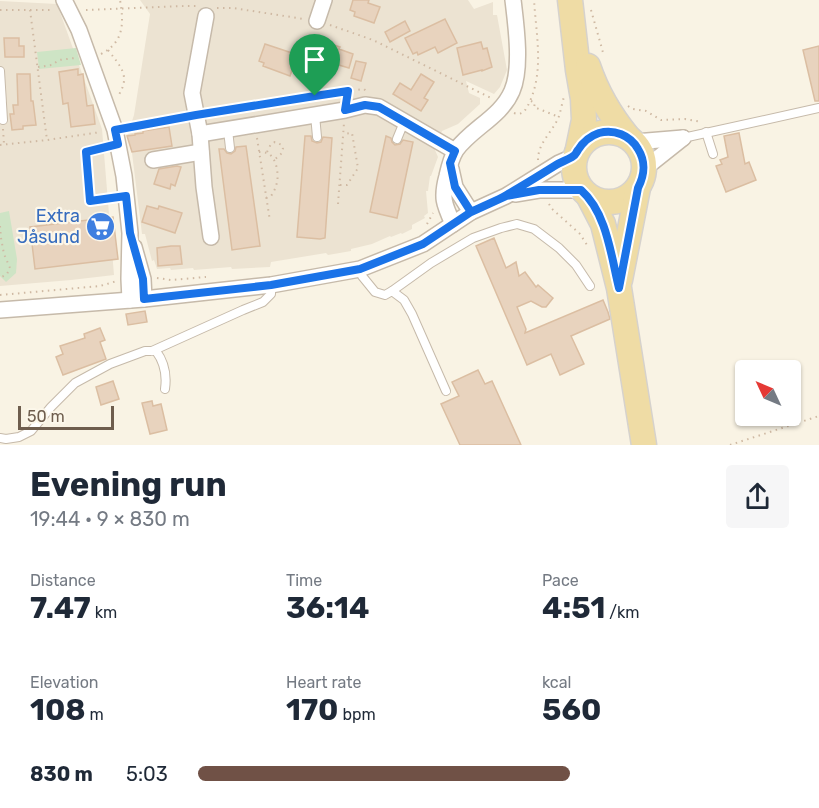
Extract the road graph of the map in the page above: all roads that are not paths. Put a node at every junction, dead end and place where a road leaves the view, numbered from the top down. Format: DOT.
graph roads {
  1 [pos="324,0"];
  2 [pos="513,0"];
  3 [pos="63,5"];
  4 [pos="206,10"];
  5 [pos="578,10"];
  6 [pos="317,21"];
  7 [pos="0,71"];
  8 [pos="819,108"];
  9 [pos="315,115"];
  10 [pos="3,120"];
  11 [pos="404,122"];
  12 [pos="228,130"];
  13 [pos="706,132"];
  14 [pos="200,134"];
  15 [pos="117,137"];
  16 [pos="317,137"];
  17 [pos="682,138"];
  18 [pos="397,139"];
  19 [pos="631,140"];
  20 [pos="230,148"];
  21 [pos="201,152"];
  22 [pos="576,152"];
  23 [pos="713,154"];
  24 [pos="453,157"];
  25 [pos="153,160"];
  26 [pos="641,178"];
  27 [pos="585,193"];
  28 [pos="126,196"];
  29 [pos="506,196"];
  30 [pos="471,212"];
  31 [pos="453,224"];
  32 [pos="211,237"];
  33 [pos="360,269"];
  34 [pos="271,285"];
  35 [pos="590,286"];
  36 [pos="619,288"];
  37 [pos="392,291"];
  38 [pos="137,299"];
  39 [pos="0,310"];
  40 [pos="152,351"];
  41 [pos="165,389"];
  42 [pos="447,391"];
  43 [pos="0,438"];
  44 [pos="644,445"];
  1 -- 6 [label="street"];
  2 -- 24 [label="street"];
  3 -- 15 [label="street"];
  4 -- 14 [label="street"];
  5 -- 19 [label="main road"];
  5 -- 22 [label="main road"];
  7 -- 10 [label="lane"];
  8 -- 13 [label="lane"];
  9 -- 11 [label="street"];
  9 -- 12 [label="street"];
  9 -- 16 [label="lane"];
  11 -- 18 [label="lane"];
  11 -- 24 [label="street"];
  12 -- 14 [label="street"];
  12 -- 20 [label="lane"];
  13 -- 17 [label="lane"];
  13 -- 23 [label="lane"];
  14 -- 21 [label="street"];
  15 -- 28 [label="street"];
  15 -- 28 [label="lane"];
  17 -- 19 [label="street"];
  17 -- 26 [label="street"];
  19 -- 22 [label="main road"];
  19 -- 26 [label="main road"];
  21 -- 25 [label="street"];
  21 -- 32 [label="street"];
  22 -- 27 [label="main road"];
  22 -- 29 [label="street"];
  24 -- 30 [label="street"];
  24 -- 31 [label="street"];
  26 -- 27 [label="main road"];
  26 -- 36 [label="main road"];
  27 -- 29 [label="street"];
  27 -- 36 [label="main road"];
  28 -- 38 [label="street"];
  29 -- 30 [label="street"];
  30 -- 31 [label="street"];
  31 -- 33 [label="street"];
  33 -- 34 [label="street"];
  33 -- 37 [label="lane"];
  34 -- 38 [label="street"];
  34 -- 40 [label="lane"];
  35 -- 37 [label="lane"];
  36 -- 44 [label="main road"];
  37 -- 42 [label="lane"];
  38 -- 39 [label="street"];
  40 -- 41 [label="lane"];
  40 -- 43 [label="lane"];
}
